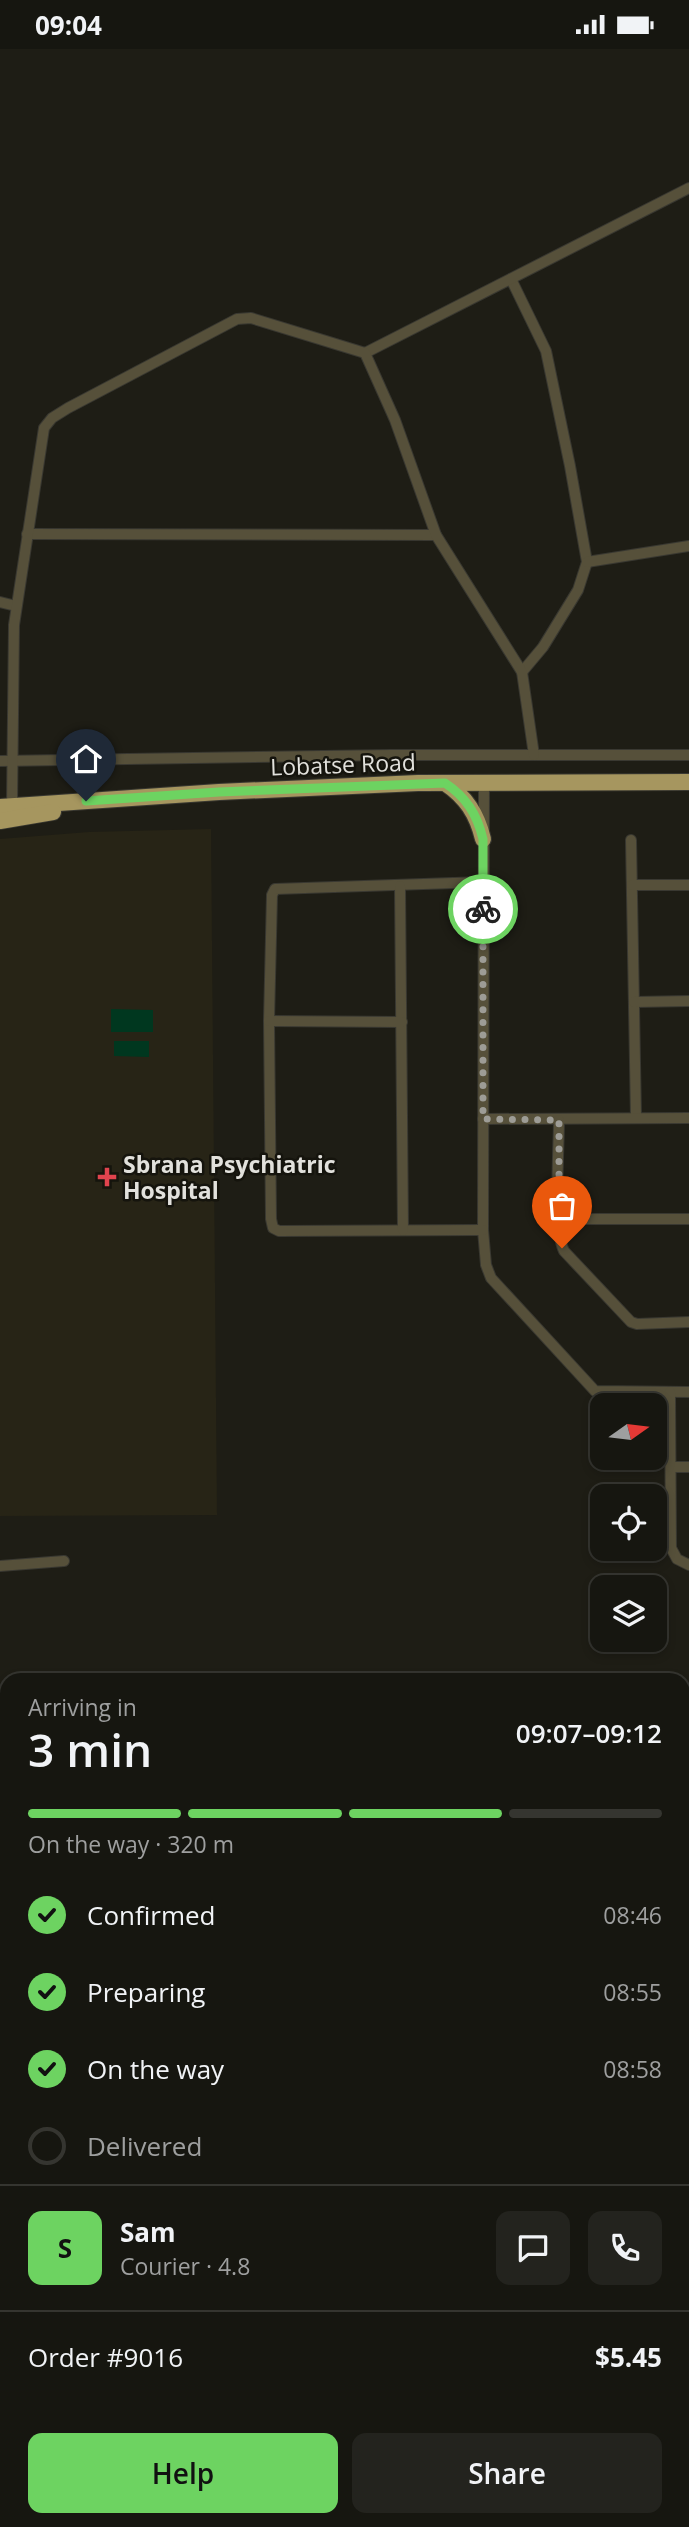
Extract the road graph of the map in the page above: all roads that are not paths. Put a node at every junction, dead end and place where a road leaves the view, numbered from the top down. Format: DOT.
graph roads {
  1 [pos="689,188"];
  2 [pos="511,279"];
  3 [pos="365,353"];
  4 [pos="27,534"];
  5 [pos="436,534"];
  6 [pos="689,546"];
  7 [pos="587,562"];
  8 [pos="0,602"];
  9 [pos="16,606"];
  10 [pos="522,672"];
  11 [pos="534,755"];
  12 [pos="689,755"];
  13 [pos="6,761"];
  14 [pos="689,782"];
  15 [pos="445,783"];
  16 [pos="484,783"];
  17 [pos="110,800"];
  18 [pos="6,807"];
  19 [pos="0,821"];
  20 [pos="483,839"];
  21 [pos="631,840"];
  22 [pos="483,882"];
  23 [pos="632,885"];
  24 [pos="689,885"];
  25 [pos="401,886"];
  26 [pos="689,1001"];
  27 [pos="635,1002"];
  28 [pos="269,1021"];
  29 [pos="402,1022"];
  30 [pos="636,1118"];
  31 [pos="689,1118"];
  32 [pos="483,1119"];
  33 [pos="559,1120"];
  34 [pos="559,1219"];
  35 [pos="689,1219"];
  36 [pos="403,1230"];
  37 [pos="483,1230"];
  38 [pos="689,1322"];
  39 [pos="670,1392"];
  40 [pos="689,1392"];
  41 [pos="671,1467"];
  42 [pos="689,1467"];
  43 [pos="64,1562"];
  44 [pos="689,1565"];
  45 [pos="0,1566"];
  1 -- 2 [label="street"];
  2 -- 3 [label="street"];
  2 -- 7 [label="street"];
  3 -- 4 [label="street"];
  3 -- 5 [label="street"];
  4 -- 5 [label="street"];
  4 -- 9 [label="street"];
  5 -- 10 [label="street"];
  6 -- 7 [label="street"];
  7 -- 10 [label="street"];
  8 -- 9 [label="street"];
  9 -- 13 [label="street"];
  10 -- 11 [label="street"];
  11 -- 12 [label="street"];
  11 -- 13 [label="street"];
  13 -- 18 [label="street"];
  14 -- 16 [label="highway, Lobatse Road"];
  15 -- 16 [label="highway, Lobatse Road"];
  15 -- 17 [label="highway, Lobatse Road"];
  15 -- 20 [label="highway"];
  16 -- 20 [label="street"];
  17 -- 18 [label="highway, Lobatse Road"];
  17 -- 19 [label="highway"];
  20 -- 22 [label="street"];
  21 -- 23 [label="street"];
  22 -- 25 [label="street"];
  22 -- 32 [label="street"];
  23 -- 24 [label="street"];
  23 -- 27 [label="street"];
  25 -- 28 [label="street"];
  25 -- 29 [label="street"];
  26 -- 27 [label="street"];
  27 -- 30 [label="street"];
  28 -- 29 [label="street"];
  28 -- 36 [label="street"];
  29 -- 36 [label="street"];
  30 -- 31 [label="street"];
  30 -- 33 [label="street"];
  32 -- 33 [label="street"];
  32 -- 37 [label="street"];
  33 -- 34 [label="street"];
  34 -- 35 [label="street"];
  34 -- 38 [label="street"];
  36 -- 37 [label="street"];
  37 -- 39 [label="street"];
  39 -- 40 [label="street"];
  39 -- 41 [label="street"];
  41 -- 42 [label="street"];
  41 -- 44 [label="street"];
  43 -- 45 [label="street"];
}
